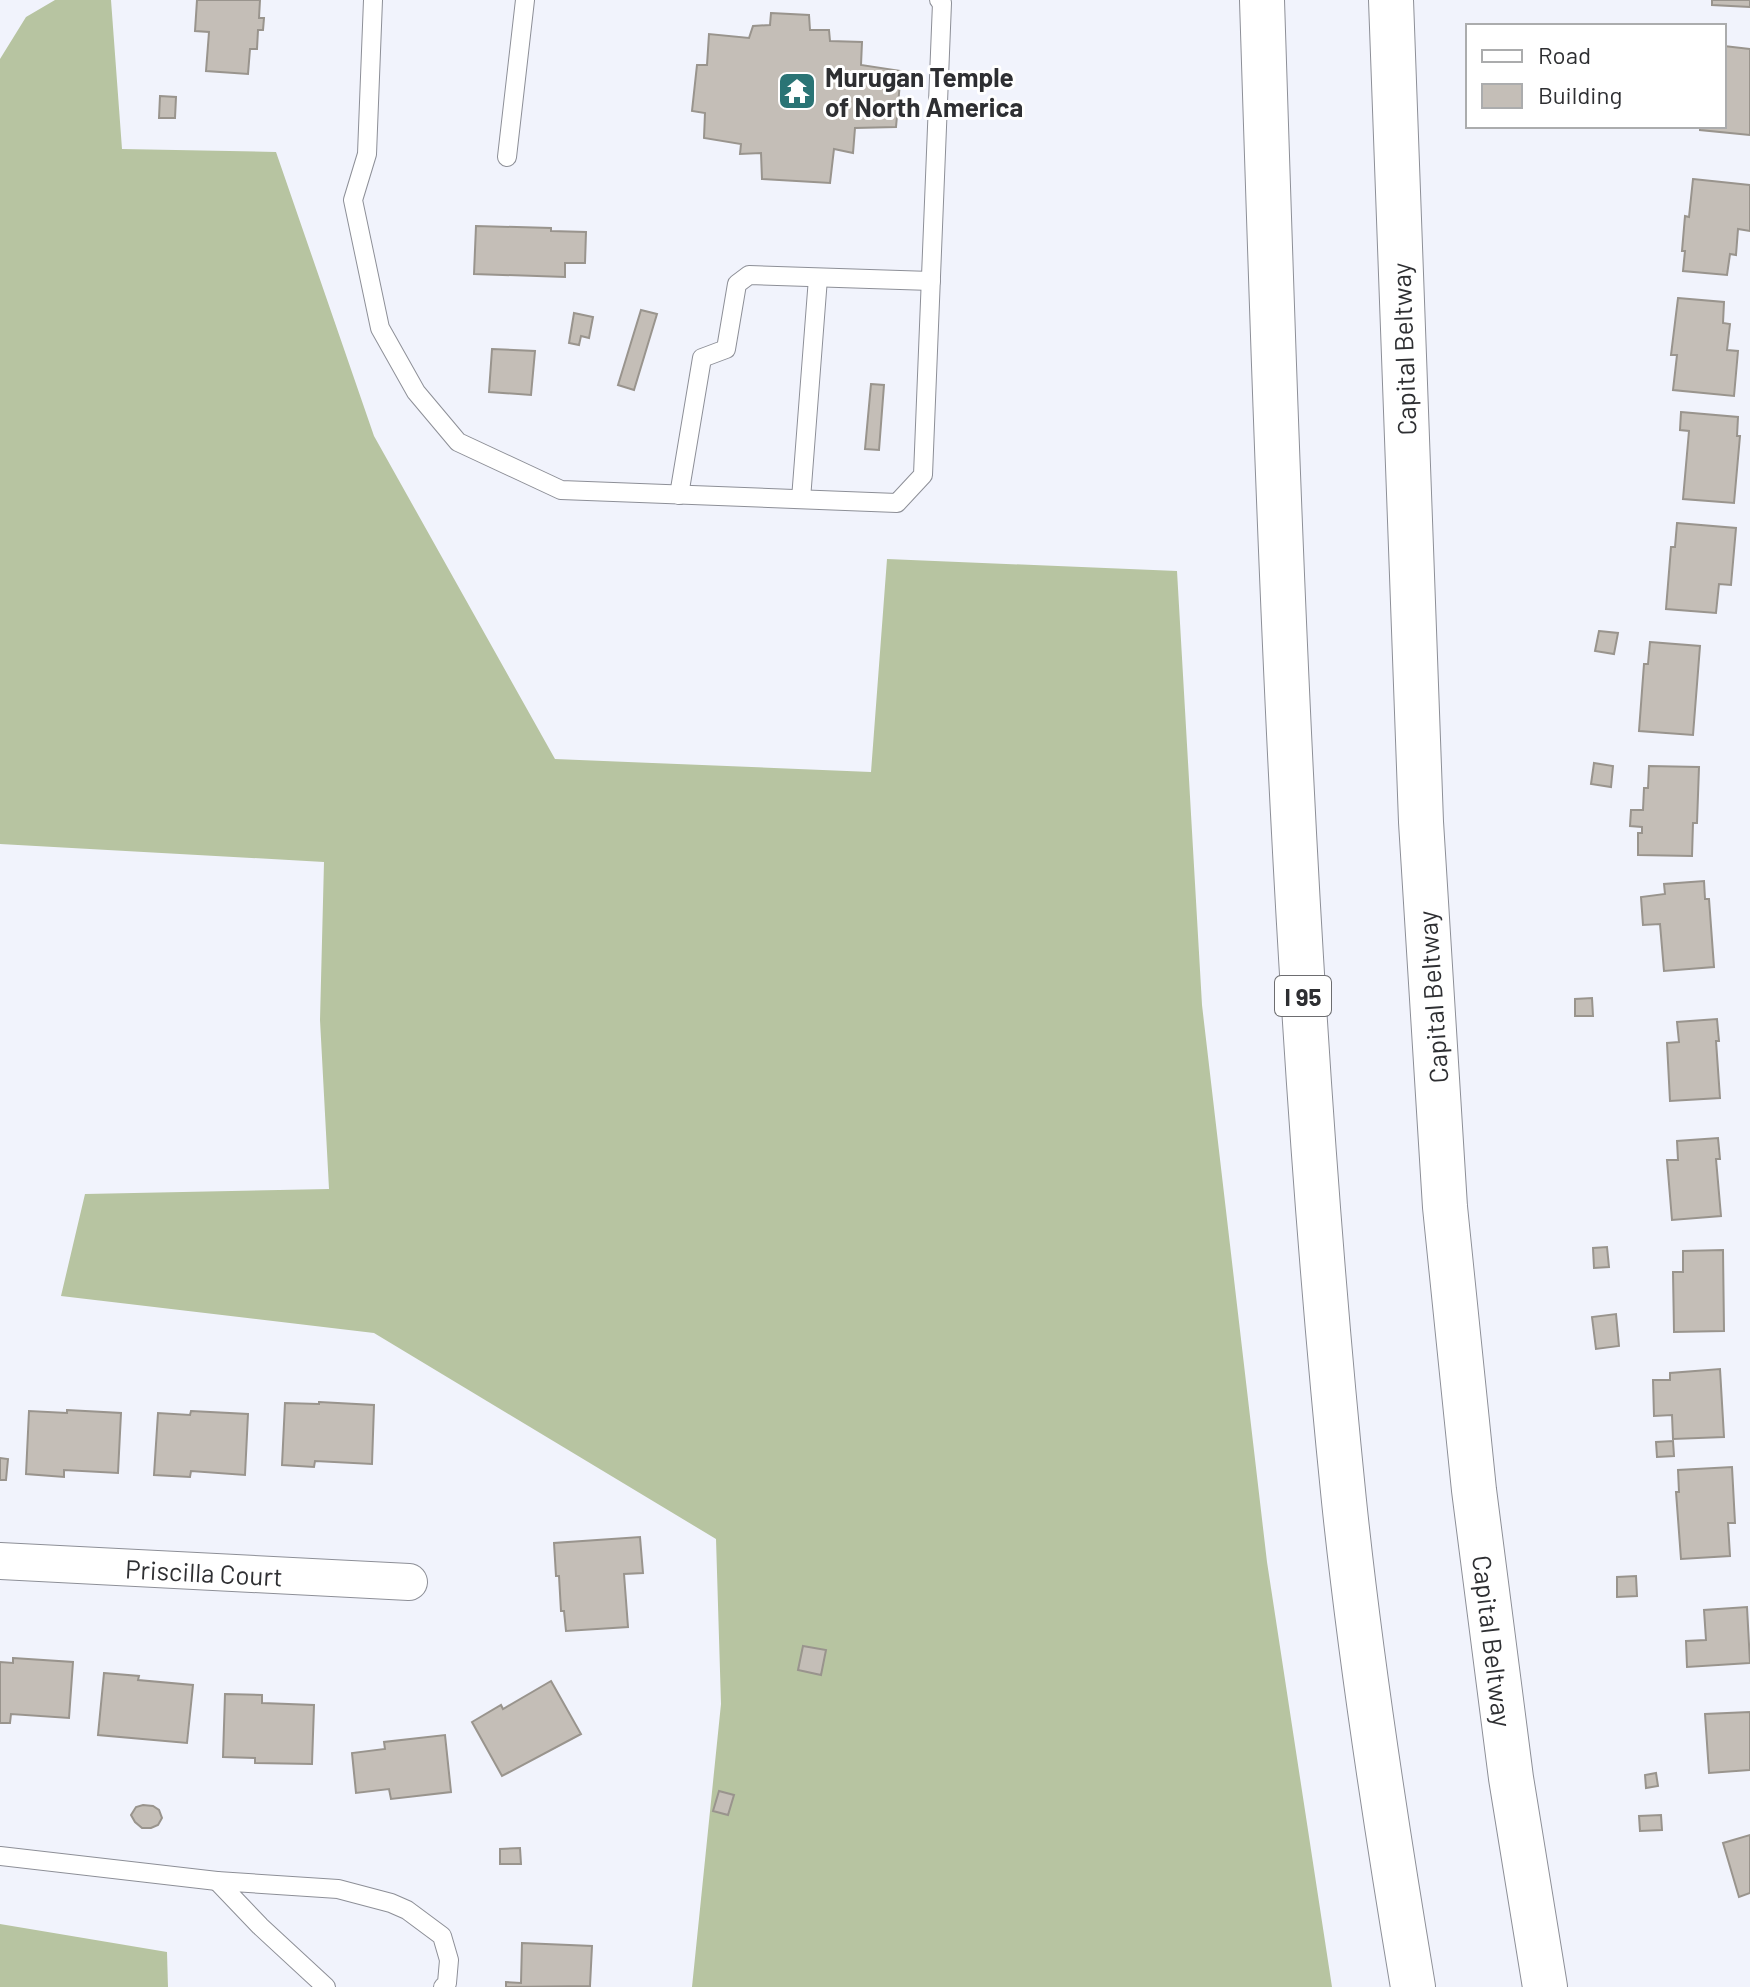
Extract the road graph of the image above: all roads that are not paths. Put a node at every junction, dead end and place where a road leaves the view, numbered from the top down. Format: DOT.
graph roads {
  1 [pos="373,0"];
  2 [pos="525,0"];
  3 [pos="939,0"];
  4 [pos="1262,0"];
  5 [pos="1391,0"];
  6 [pos="507,157"];
  7 [pos="818,278"];
  8 [pos="931,281"];
  9 [pos="679,495"];
  10 [pos="801,499"];
  11 [pos="0,1561"];
  12 [pos="409,1582"];
  13 [pos="0,1856"];
  14 [pos="217,1881"];
  15 [pos="326,1987"];
  16 [pos="443,1987"];
  17 [pos="1413,1987"];
  18 [pos="1545,1987"];
  1 -- 9 [label="lane"];
  2 -- 6 [label="lane"];
  3 -- 8 [label="lane"];
  4 -- 17 [label="highway, I 95"];
  5 -- 18 [label="highway, Capital Beltway"];
  7 -- 8 [label="lane"];
  7 -- 9 [label="lane"];
  7 -- 10 [label="lane"];
  8 -- 10 [label="lane"];
  9 -- 10 [label="lane"];
  11 -- 12 [label="street, Priscilla Court"];
  13 -- 14 [label="lane"];
  14 -- 15 [label="lane"];
  14 -- 16 [label="lane"];
}
